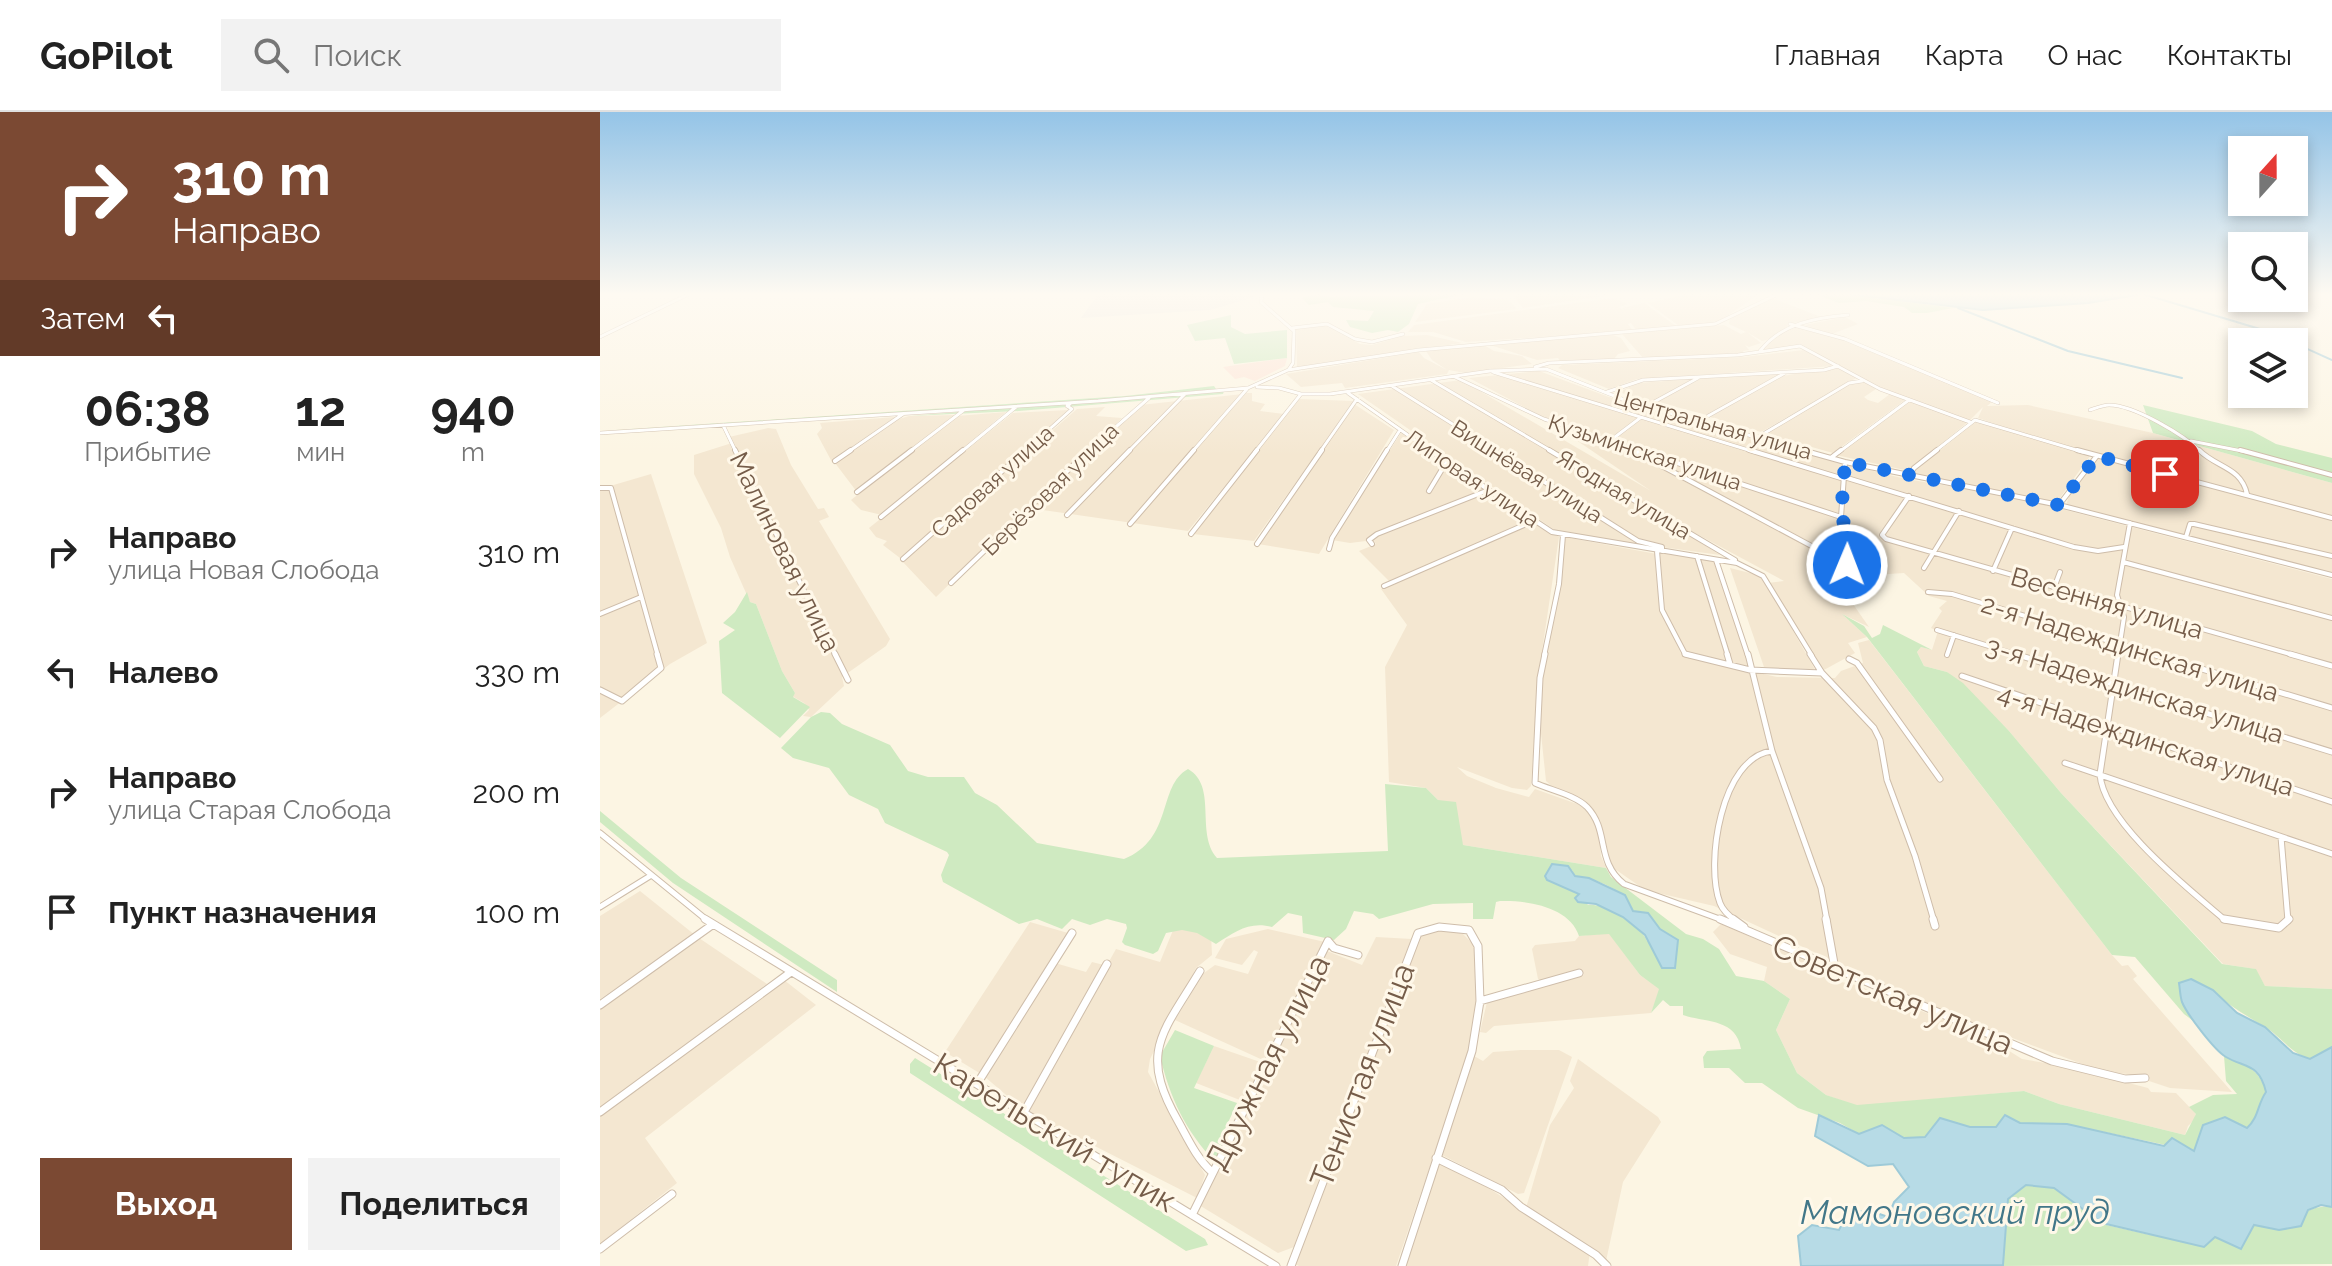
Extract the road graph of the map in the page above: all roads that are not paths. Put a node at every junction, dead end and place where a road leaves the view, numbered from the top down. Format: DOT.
graph roads {
  1 [pos="1293,348"];
  2 [pos="1433,348"];
  3 [pos="1762,348"];
  4 [pos="1788,348"];
  5 [pos="1804,348"];
  6 [pos="1866,348"];
  7 [pos="1760,352"];
  8 [pos="1838,366"];
  9 [pos="1534,368"];
  10 [pos="1288,370"];
  11 [pos="1490,371"];
  12 [pos="1786,373"];
  13 [pos="1453,376"];
  14 [pos="1699,377"];
  15 [pos="1430,379"];
  16 [pos="1863,380"];
  17 [pos="1266,381"];
  18 [pos="1391,385"];
  19 [pos="1250,387"];
  20 [pos="1279,388"];
  21 [pos="1348,392"];
  22 [pos="1186,393"];
  23 [pos="1606,393"];
  24 [pos="1301,394"];
  25 [pos="1150,397"];
  26 [pos="1357,399"];
  27 [pos="1909,400"];
  28 [pos="1654,402"];
  29 [pos="1071,403"];
  30 [pos="1998,403"];
  31 [pos="1016,407"];
  32 [pos="1654,409"];
  33 [pos="965,410"];
  34 [pos="2090,410"];
  35 [pos="904,413"];
  36 [pos="1708,416"];
  37 [pos="1642,418"];
  38 [pos="1973,421"];
  39 [pos="723,425"];
  40 [pos="1400,430"];
  41 [pos="600,433"];
  42 [pos="1758,437"];
  43 [pos="1611,440"];
  44 [pos="2190,441"];
  45 [pos="1619,443"];
  46 [pos="2097,456"];
  47 [pos="1831,458"];
  48 [pos="835,461"];
  49 [pos="1447,461"];
  50 [pos="1845,462"];
  51 [pos="2332,475"];
  52 [pos="1909,476"];
  53 [pos="1844,478"];
  54 [pos="600,488"];
  55 [pos="1429,491"];
  56 [pos="1487,491"];
  57 [pos="857,492"];
  58 [pos="2247,495"];
  59 [pos="1909,496"];
  60 [pos="2059,505"];
  61 [pos="1959,511"];
  62 [pos="1067,515"];
  63 [pos="881,517"];
  64 [pos="1841,517"];
  65 [pos="2332,518"];
  66 [pos="1532,521"];
  67 [pos="2130,523"];
  68 [pos="1130,524"];
  69 [pos="2012,528"];
  70 [pos="1191,534"];
  71 [pos="1563,535"];
  72 [pos="2186,537"];
  73 [pos="1257,544"];
  74 [pos="1372,544"];
  75 [pos="2125,547"];
  76 [pos="1329,549"];
  77 [pos="1660,551"];
  78 [pos="1932,553"];
  79 [pos="1697,556"];
  80 [pos="2332,556"];
  81 [pos="903,559"];
  82 [pos="1715,559"];
  83 [pos="1735,560"];
  84 [pos="2123,562"];
  85 [pos="1924,568"];
  86 [pos="1993,571"];
  87 [pos="2060,572"];
  88 [pos="2332,575"];
  89 [pos="951,583"];
  90 [pos="1384,586"];
  91 [pos="2054,588"];
  92 [pos="1928,592"];
  93 [pos="641,597"];
  94 [pos="2121,607"];
  95 [pos="600,614"];
  96 [pos="2332,618"];
  97 [pos="1937,630"];
  98 [pos="1954,635"];
  99 [pos="2119,644"];
  100 [pos="1947,655"];
  101 [pos="1849,659"];
  102 [pos="1730,664"];
  103 [pos="2332,666"];
  104 [pos="1750,670"];
  105 [pos="1822,673"];
  106 [pos="1962,676"];
  107 [pos="848,680"];
  108 [pos="2113,683"];
  109 [pos="600,690"];
  110 [pos="2332,708"];
  111 [pos="2106,726"];
  112 [pos="1772,751"];
  113 [pos="2332,752"];
  114 [pos="2065,763"];
  115 [pos="2100,774"];
  116 [pos="1940,779"];
  117 [pos="2332,802"];
  118 [pos="600,833"];
  119 [pos="2281,837"];
  120 [pos="2332,854"];
  121 [pos="650,876"];
  122 [pos="600,907"];
  123 [pos="712,925"];
  124 [pos="1935,926"];
  125 [pos="1072,933"];
  126 [pos="1771,942"];
  127 [pos="1358,955"];
  128 [pos="1107,964"];
  129 [pos="1835,969"];
  130 [pos="1200,971"];
  131 [pos="791,972"];
  132 [pos="1579,973"];
  133 [pos="1480,1001"];
  134 [pos="600,1005"];
  135 [pos="2145,1078"];
  136 [pos="977,1084"];
  137 [pos="600,1112"];
  138 [pos="1024,1112"];
  139 [pos="1436,1158"];
  140 [pos="1212,1172"];
  141 [pos="672,1194"];
  142 [pos="1192,1215"];
  143 [pos="600,1249"];
  144 [pos="1607,1265"];
  145 [pos="1276,1266"];
  146 [pos="1291,1266"];
  147 [pos="1402,1266"];
  1 -- 10 [label="street"];
  2 -- 10 [label="street"];
  3 -- 7 [label="street"];
  4 -- 7 [label="street"];
  5 -- 8 [label="street"];
  6 -- 30 [label="street"];
  7 -- 9 [label="street"];
  8 -- 12 [label="street"];
  8 -- 16 [label="street"];
  9 -- 11 [label="street, Центральная улица"];
  9 -- 23 [label="street, Центральная улица"];
  10 -- 17 [label="street"];
  11 -- 13 [label="street, Центральная улица"];
  11 -- 37 [label="street"];
  12 -- 14 [label="street"];
  12 -- 36 [label="street"];
  13 -- 15 [label="street, Центральная улица"];
  13 -- 43 [label="street, Кузьминская улица"];
  14 -- 23 [label="street"];
  14 -- 28 [label="street"];
  15 -- 18 [label="street, Центральная улица"];
  15 -- 83 [label="street, Ягодная улица"];
  16 -- 27 [label="street"];
  16 -- 42 [label="street"];
  17 -- 19 [label="street"];
  17 -- 20 [label="street"];
  18 -- 21 [label="street, Центральная улица"];
  18 -- 77 [label="street, Вишнёвая улица"];
  19 -- 20 [label="street, Центральная улица"];
  19 -- 22 [label="street"];
  19 -- 68 [label="street"];
  20 -- 24 [label="street, Центральная улица"];
  21 -- 24 [label="street, Центральная улица"];
  21 -- 26 [label="street, Липовая улица"];
  22 -- 25 [label="street"];
  22 -- 62 [label="street"];
  23 -- 32 [label="street, Центральная улица"];
  24 -- 70 [label="street"];
  25 -- 29 [label="street"];
  25 -- 89 [label="street, Берёзовая улица"];
  26 -- 40 [label="street, Липовая улица"];
  26 -- 73 [label="street"];
  27 -- 38 [label="street"];
  27 -- 47 [label="street"];
  29 -- 31 [label="street"];
  29 -- 81 [label="street, Садовая улица"];
  31 -- 33 [label="street"];
  31 -- 63 [label="street"];
  32 -- 37 [label="street"];
  32 -- 42 [label="street, Центральная улица"];
  33 -- 35 [label="street"];
  33 -- 57 [label="street"];
  34 -- 44 [label="street"];
  35 -- 39 [label="street"];
  35 -- 48 [label="street"];
  37 -- 43 [label="street"];
  37 -- 53 [label="street"];
  38 -- 46 [label="street"];
  38 -- 52 [label="street"];
  39 -- 41 [label="street"];
  39 -- 107 [label="street, Малиновая улица"];
  40 -- 49 [label="street, Липовая улица"];
  40 -- 76 [label="street"];
  42 -- 47 [label="street, Центральная улица"];
  43 -- 45 [label="street, Кузьминская улица"];
  44 -- 51 [label="street"];
  44 -- 58 [label="street"];
  45 -- 64 [label="street, Кузьминская улица"];
  45 -- 64 [label="street"];
  46 -- 58 [label="street"];
  46 -- 60 [label="street"];
  47 -- 50 [label="street, Центральная улица"];
  49 -- 55 [label="street"];
  49 -- 56 [label="street, Липовая улица"];
  50 -- 52 [label="street, Центральная улица"];
  50 -- 53 [label="street"];
  52 -- 60 [label="street, Центральная улица"];
  53 -- 59 [label="street"];
  53 -- 64 [label="street"];
  54 -- 93 [label="street"];
  56 -- 66 [label="street, Липовая улица"];
  56 -- 74 [label="street"];
  58 -- 65 [label="street"];
  59 -- 61 [label="street"];
  59 -- 78 [label="street, Весенняя улица"];
  60 -- 67 [label="street, Центральная улица"];
  61 -- 69 [label="street"];
  61 -- 78 [label="street"];
  66 -- 71 [label="street, Липовая улица"];
  66 -- 90 [label="street"];
  67 -- 72 [label="street, Центральная улица"];
  67 -- 75 [label="street"];
  69 -- 75 [label="street"];
  69 -- 86 [label="street"];
  71 -- 77 [label="street, Липовая улица"];
  71 -- 126 [label="street, Советская улица"];
  72 -- 80 [label="street"];
  72 -- 88 [label="street, Центральная улица"];
  75 -- 84 [label="street"];
  77 -- 79 [label="street, Липовая улица"];
  77 -- 102 [label="street"];
  78 -- 85 [label="street"];
  78 -- 86 [label="street, Весенняя улица"];
  79 -- 82 [label="street, Липовая улица"];
  79 -- 102 [label="street"];
  82 -- 104 [label="street"];
  82 -- 105 [label="street, Липовая улица"];
  84 -- 94 [label="street"];
  84 -- 96 [label="street"];
  86 -- 91 [label="street, Весенняя улица"];
  87 -- 91 [label="street"];
  91 -- 94 [label="street, Весенняя улица"];
  92 -- 99 [label="street, 2-я Надеждинская улица"];
  93 -- 95 [label="street"];
  93 -- 109 [label="street"];
  94 -- 99 [label="street"];
  94 -- 103 [label="street, Весенняя улица"];
  97 -- 98 [label="street, 3-я Надеждинская улица"];
  98 -- 100 [label="street"];
  98 -- 108 [label="street, 3-я Надеждинская улица"];
  99 -- 108 [label="street"];
  99 -- 110 [label="street, 2-я Надеждинская улица"];
  101 -- 116 [label="street"];
  102 -- 104 [label="street"];
  104 -- 105 [label="street"];
  104 -- 112 [label="street"];
  105 -- 124 [label="street"];
  106 -- 111 [label="street, 4-я Надеждинская улица"];
  108 -- 111 [label="street"];
  108 -- 113 [label="street, 3-я Надеждинская улица"];
  111 -- 115 [label="street"];
  111 -- 117 [label="street, 4-я Надеждинская улица"];
  112 -- 126 [label="street"];
  112 -- 129 [label="street"];
  114 -- 115 [label="street"];
  115 -- 119 [label="street"];
  115 -- 119 [label="street"];
  118 -- 121 [label="street, Карельский тупик"];
  119 -- 120 [label="street"];
  121 -- 122 [label="street"];
  121 -- 123 [label="street, Карельский тупик"];
  123 -- 131 [label="street, Карельский тупик"];
  123 -- 134 [label="street"];
  125 -- 136 [label="street"];
  126 -- 129 [label="street, Советская улица"];
  127 -- 140 [label="street, Дружная улица"];
  128 -- 138 [label="street"];
  129 -- 135 [label="street, Советская улица"];
  130 -- 140 [label="street"];
  131 -- 136 [label="street, Карельский тупик"];
  131 -- 137 [label="street"];
  132 -- 133 [label="street"];
  133 -- 139 [label="street"];
  133 -- 146 [label="street, Тенистая улица"];
  136 -- 138 [label="street, Карельский тупик"];
  138 -- 142 [label="street, Карельский тупик"];
  139 -- 144 [label="street"];
  139 -- 147 [label="street"];
  140 -- 142 [label="street, Дружная улица"];
  141 -- 143 [label="street"];
  142 -- 145 [label="street, Карельский тупик"];
}
